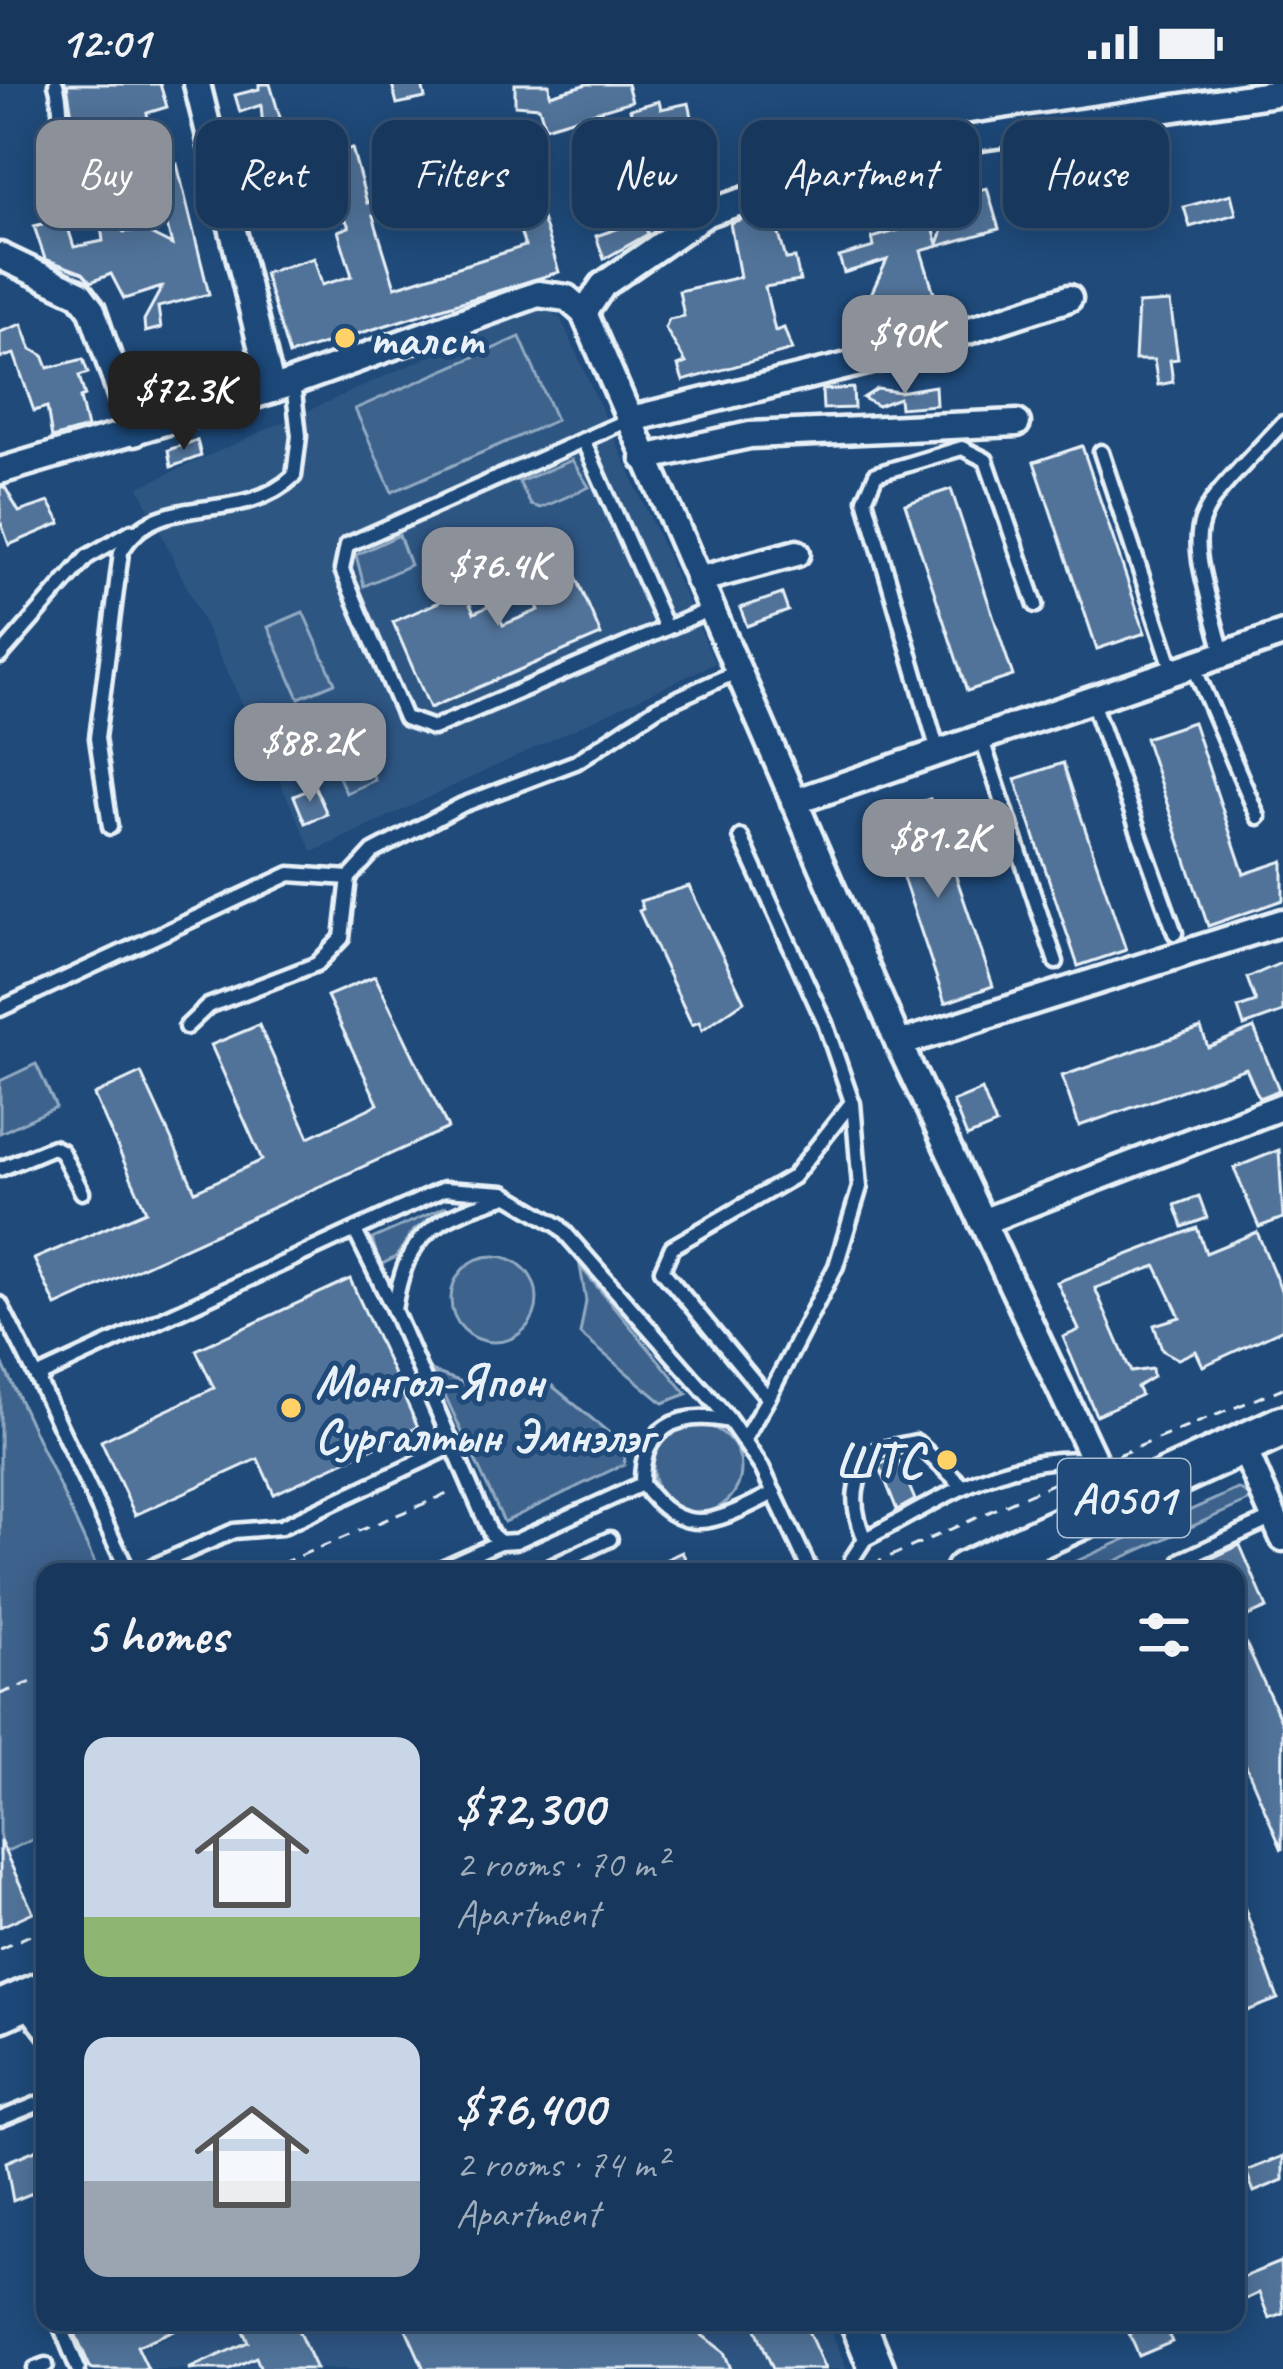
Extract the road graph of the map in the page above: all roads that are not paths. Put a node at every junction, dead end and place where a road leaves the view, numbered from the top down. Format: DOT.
graph roads {
  1 [pos="56,84"];
  2 [pos="197,84"];
  3 [pos="1283,92"];
  4 [pos="56,120"];
  5 [pos="0,256"];
  6 [pos="1069,298"];
  7 [pos="584,314"];
  8 [pos="282,387"];
  9 [pos="628,420"];
  10 [pos="1283,422"];
  11 [pos="1016,423"];
  12 [pos="134,434"];
  13 [pos="583,440"];
  14 [pos="1101,452"];
  15 [pos="644,458"];
  16 [pos="0,470"];
  17 [pos="132,531"];
  18 [pos="797,553"];
  19 [pos="698,580"];
  20 [pos="1036,605"];
  21 [pos="711,609"];
  22 [pos="666,628"];
  23 [pos="1283,634"];
  24 [pos="1223,655"];
  25 [pos="0,656"];
  26 [pos="1183,668"];
  27 [pos="738,671"];
  28 [pos="1090,699"];
  29 [pos="981,737"];
  30 [pos="938,751"];
  31 [pos="794,802"];
  32 [pos="1258,817"];
  33 [pos="110,827"];
  34 [pos="741,837"];
  35 [pos="349,878"];
  36 [pos="1283,922"];
  37 [pos="1175,933"];
  38 [pos="1056,962"];
  39 [pos="0,1010"];
  40 [pos="186,1027"];
  41 [pos="899,1044"];
  42 [pos="853,1102"];
  43 [pos="1283,1106"];
  44 [pos="0,1169"];
  45 [pos="82,1192"];
  46 [pos="508,1196"];
  47 [pos="982,1222"];
  48 [pos="355,1231"];
  49 [pos="0,1304"];
  50 [pos="394,1310"];
  51 [pos="39,1382"];
  52 [pos="768,1398"];
  53 [pos="730,1421"];
  54 [pos="1283,1426"];
  55 [pos="743,1441"];
  56 [pos="1242,1444"];
  57 [pos="454,1446"];
  58 [pos="1095,1462"];
  59 [pos="642,1484"];
  60 [pos="964,1487"];
  61 [pos="774,1493"];
  62 [pos="1114,1503"];
  63 [pos="1276,1513"];
  64 [pos="610,1539"];
  65 [pos="865,1539"];
  66 [pos="500,1542"];
  67 [pos="1182,1560"];
  68 [pos="124,1563"];
  69 [pos="160,1563"];
  70 [pos="454,1563"];
  71 [pos="559,1563"];
  72 [pos="807,1563"];
  73 [pos="853,1563"];
  74 [pos="991,1563"];
  75 [pos="36,2105"];
  76 [pos="0,2120"];
  77 [pos="62,2331"];
  78 [pos="862,2331"];
  79 [pos="78,2369"];
  80 [pos="878,2369"];
  1 -- 4 [label="lane"];
  2 -- 8 [label="street"];
  3 -- 7 [label="street"];
  5 -- 12 [label="street"];
  6 -- 9 [label="street"];
  7 -- 8 [label="street"];
  7 -- 9 [label="street"];
  8 -- 12 [label="street"];
  8 -- 17 [label="lane"];
  9 -- 13 [label="lane"];
  9 -- 15 [label="street"];
  10 -- 24 [label="lane"];
  11 -- 15 [label="street"];
  12 -- 16 [label="street"];
  13 -- 22 [label="lane"];
  13 -- 22 [label="lane"];
  14 -- 26 [label="lane"];
  15 -- 19 [label="street"];
  17 -- 25 [label="lane"];
  17 -- 33 [label="lane"];
  18 -- 19 [label="street"];
  19 -- 21 [label="street"];
  20 -- 30 [label="lane"];
  21 -- 22 [label="lane"];
  21 -- 27 [label="street"];
  23 -- 24 [label="street"];
  24 -- 26 [label="street"];
  26 -- 28 [label="street"];
  26 -- 32 [label="lane"];
  27 -- 31 [label="street"];
  27 -- 35 [label="lane"];
  28 -- 29 [label="street"];
  28 -- 37 [label="lane"];
  29 -- 30 [label="street"];
  29 -- 38 [label="lane"];
  30 -- 31 [label="street"];
  31 -- 41 [label="street"];
  34 -- 42 [label="lane"];
  35 -- 39 [label="lane"];
  35 -- 40 [label="lane"];
  36 -- 41 [label="street"];
  41 -- 47 [label="street"];
  42 -- 52 [label="lane"];
  42 -- 52 [label="lane"];
  43 -- 47 [label="street"];
  44 -- 45 [label="lane"];
  46 -- 48 [label="lane"];
  46 -- 50 [label="lane"];
  46 -- 53 [label="lane"];
  47 -- 58 [label="street"];
  48 -- 50 [label="lane"];
  48 -- 51 [label="lane"];
  49 -- 51 [label="lane"];
  50 -- 57 [label="lane"];
  51 -- 68 [label="lane"];
  52 -- 55 [label="lane"];
  53 -- 55 [label="lane"];
  53 -- 59 [label="lane"];
  54 -- 56 [label="highway, A0501"];
  55 -- 61 [label="lane"];
  56 -- 62 [label="highway, A0501"];
  56 -- 63 [label="street"];
  57 -- 66 [label="lane"];
  57 -- 69 [label="lane"];
  58 -- 60 [label="lane"];
  58 -- 62 [label="street"];
  59 -- 61 [label="lane"];
  59 -- 66 [label="lane"];
  60 -- 65 [label="lane"];
  60 -- 65 [label="lane"];
  61 -- 72 [label="lane"];
  62 -- 74 [label="highway, A0501"];
  63 -- 67 [label="lane"];
  64 -- 71 [label="lane"];
  65 -- 73 [label="lane"];
  66 -- 70 [label="lane"];
  75 -- 76 [label="lane"];
  77 -- 79 [label="lane"];
  78 -- 80 [label="main road"];
}
